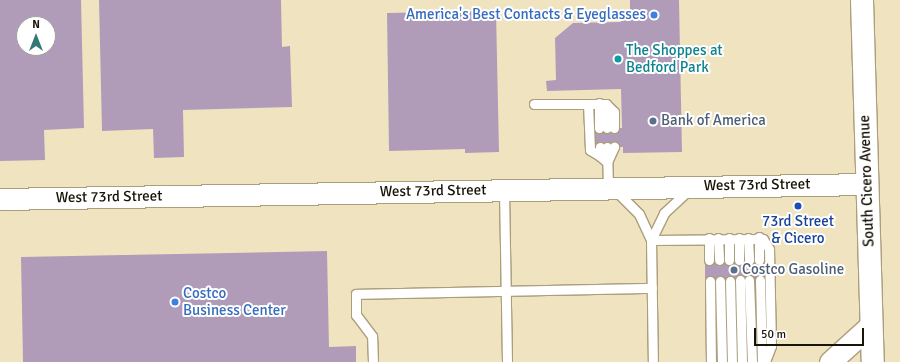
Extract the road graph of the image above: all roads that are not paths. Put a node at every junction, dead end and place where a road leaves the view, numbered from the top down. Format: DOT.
graph roads {
  1 [pos="862,0"];
  2 [pos="534,104"];
  3 [pos="588,104"];
  4 [pos="603,104"];
  5 [pos="866,184"];
  6 [pos="696,186"];
  7 [pos="610,188"];
  8 [pos="504,190"];
  9 [pos="0,200"];
  10 [pos="759,237"];
  11 [pos="708,238"];
  12 [pos="718,238"];
  13 [pos="729,238"];
  14 [pos="743,238"];
  15 [pos="651,240"];
  16 [pos="709,260"];
  17 [pos="719,260"];
  18 [pos="729,260"];
  19 [pos="744,260"];
  20 [pos="759,260"];
  21 [pos="760,280"];
  22 [pos="710,281"];
  23 [pos="720,281"];
  24 [pos="730,281"];
  25 [pos="652,288"];
  26 [pos="506,291"];
  27 [pos="871,324"];
  28 [pos="373,362"];
  29 [pos="507,362"];
  30 [pos="653,362"];
  31 [pos="711,362"];
  32 [pos="722,362"];
  33 [pos="732,362"];
  34 [pos="742,362"];
  35 [pos="752,362"];
  36 [pos="763,362"];
  37 [pos="830,362"];
  38 [pos="873,362"];
  1 -- 5 [label="main road, South Cicero Avenue"];
  2 -- 3 [label="lane"];
  3 -- 4 [label="lane"];
  3 -- 7 [label="lane"];
  4 -- 4 [label="lane"];
  5 -- 6 [label="street, West 73rd Street"];
  5 -- 27 [label="main road, South Cicero Avenue"];
  6 -- 7 [label="street, West 73rd Street"];
  6 -- 15 [label="lane"];
  7 -- 8 [label="street, West 73rd Street"];
  7 -- 15 [label="lane"];
  8 -- 9 [label="street, West 73rd Street"];
  8 -- 26 [label="lane"];
  10 -- 14 [label="lane"];
  10 -- 20 [label="lane"];
  10 -- 36 [label="lane"];
  11 -- 12 [label="lane"];
  11 -- 15 [label="lane"];
  11 -- 16 [label="lane"];
  12 -- 13 [label="lane"];
  12 -- 17 [label="lane"];
  13 -- 14 [label="lane"];
  13 -- 18 [label="lane"];
  14 -- 19 [label="lane"];
  15 -- 25 [label="lane"];
  21 -- 36 [label="lane"];
  22 -- 31 [label="lane"];
  23 -- 32 [label="lane"];
  24 -- 33 [label="lane"];
  25 -- 26 [label="lane"];
  25 -- 30 [label="lane"];
  26 -- 28 [label="lane"];
  26 -- 29 [label="lane"];
  27 -- 37 [label="street"];
  27 -- 38 [label="main road, South Cicero Avenue"];
  34 -- 35 [label="lane"];
}
